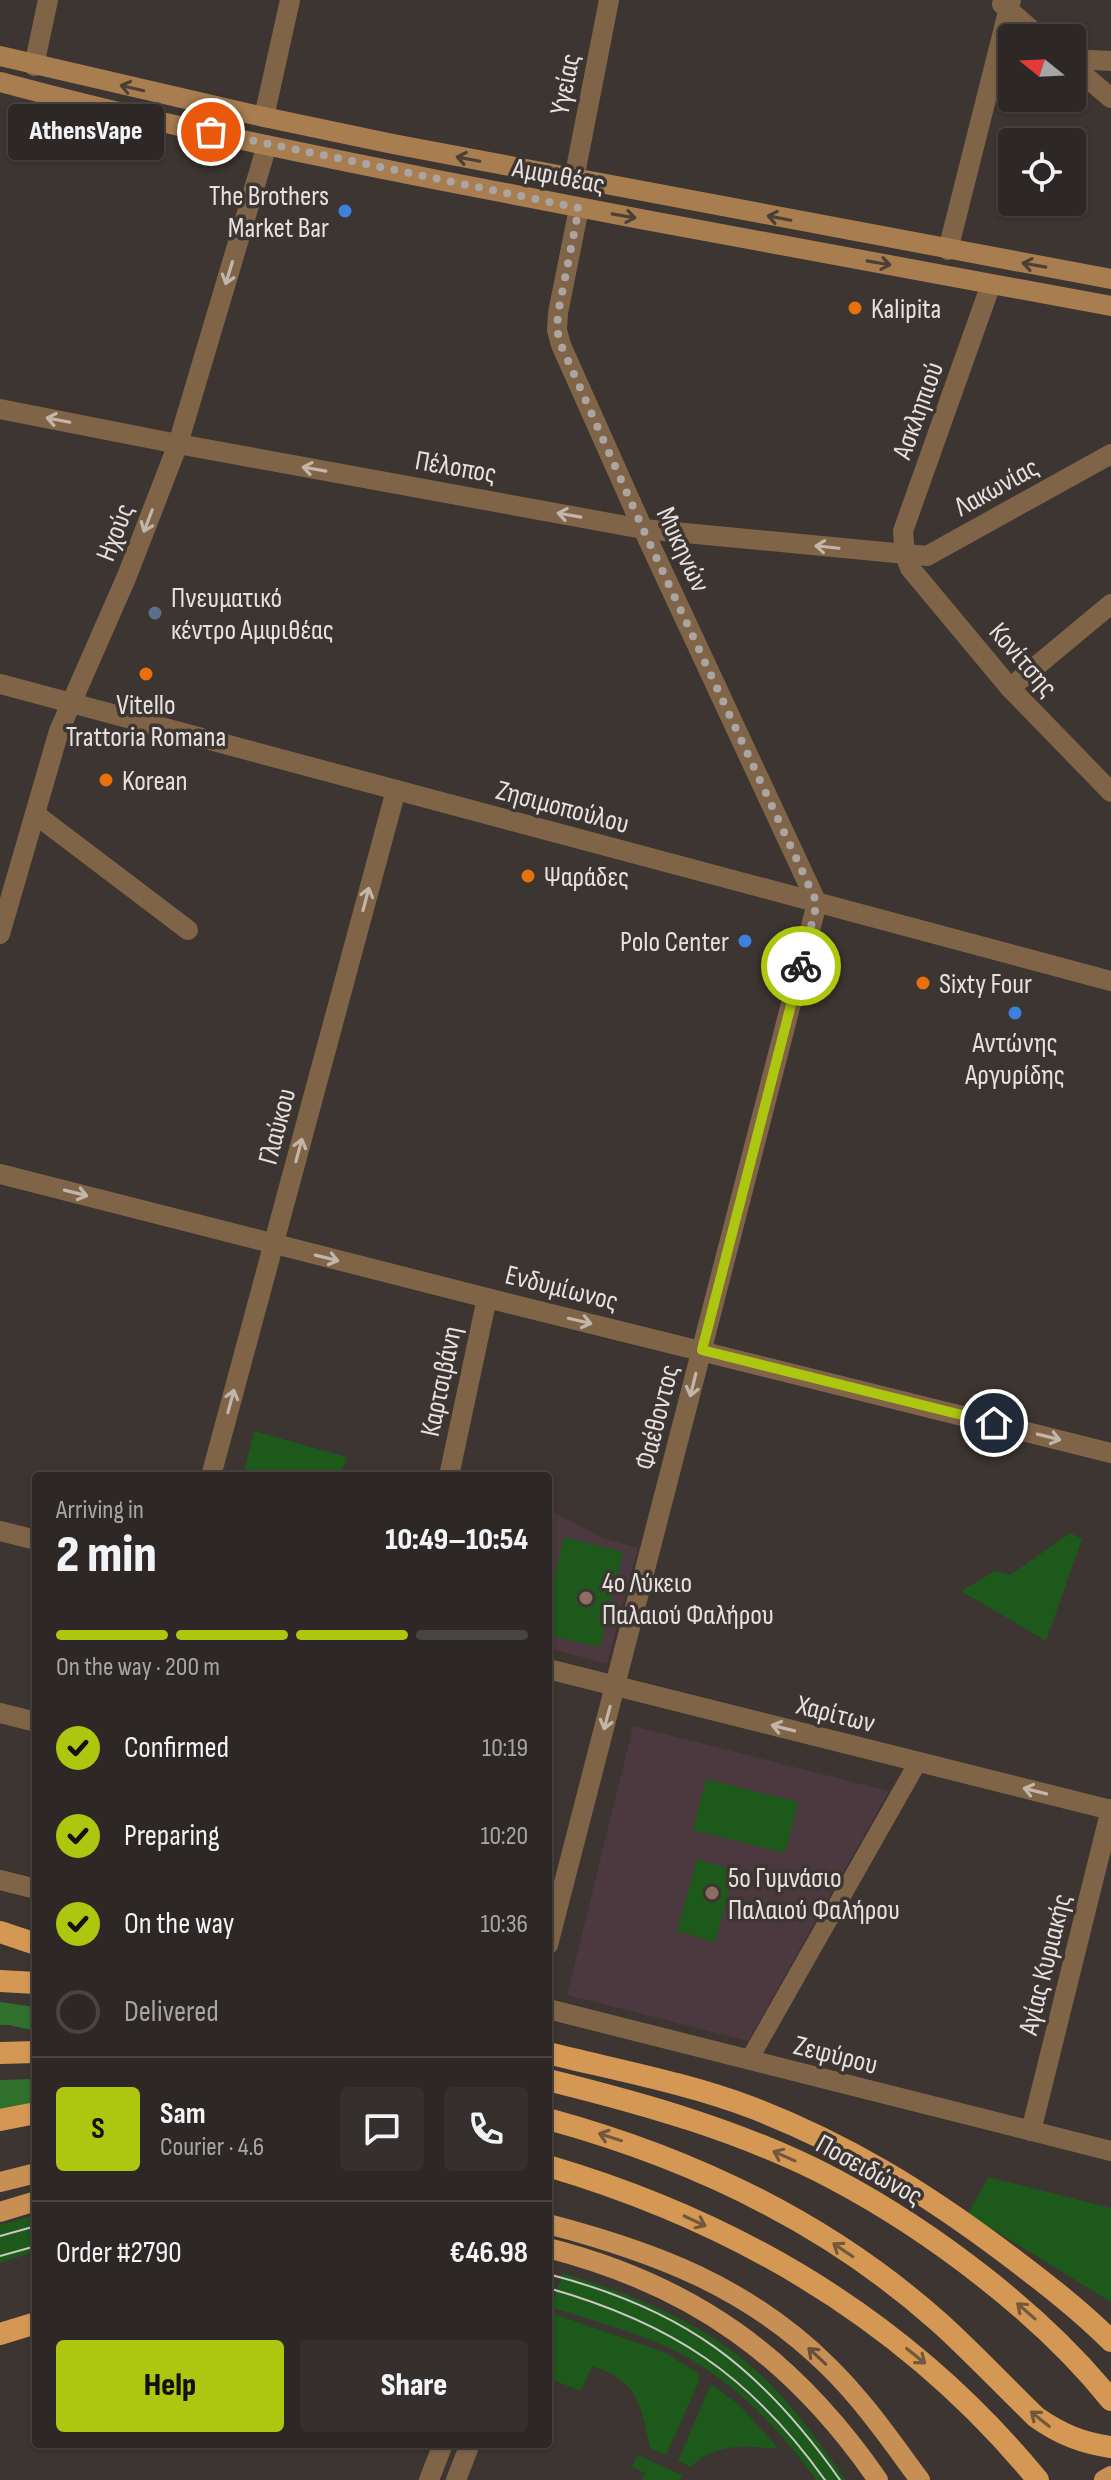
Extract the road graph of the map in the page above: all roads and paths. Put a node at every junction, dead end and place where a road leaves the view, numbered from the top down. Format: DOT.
graph roads {
  1 [pos="48,0"];
  2 [pos="290,0"];
  3 [pos="609,0"];
  4 [pos="1005,3"];
  5 [pos="1027,24"];
  6 [pos="0,56"];
  7 [pos="1111,61"];
  8 [pos="1086,62"];
  9 [pos="34,66"];
  10 [pos="1086,75"];
  11 [pos="0,82"];
  12 [pos="1111,98"];
  13 [pos="264,117"];
  14 [pos="267,145"];
  15 [pos="574,179"];
  16 [pos="579,208"];
  17 [pos="948,250"];
  18 [pos="1111,279"];
  19 [pos="991,284"];
  20 [pos="1111,306"];
  21 [pos="0,409"];
  22 [pos="178,444"];
  23 [pos="1111,454"];
  24 [pos="643,529"];
  25 [pos="905,555"];
  26 [pos="1111,604"];
  27 [pos="0,684"];
  28 [pos="1010,688"];
  29 [pos="70,703"];
  30 [pos="396,790"];
  31 [pos="1111,792"];
  32 [pos="35,814"];
  33 [pos="7,888"];
  34 [pos="817,903"];
  35 [pos="188,930"];
  36 [pos="0,934"];
  37 [pos="1111,981"];
  38 [pos="0,1174"];
  39 [pos="273,1244"];
  40 [pos="487,1298"];
  41 [pos="702,1350"];
  42 [pos="1111,1453"];
  43 [pos="212,1472"];
  44 [pos="450,1472"];
  45 [pos="0,1531"];
  46 [pos="32,1539"];
  47 [pos="552,1670"];
  48 [pos="615,1686"];
  49 [pos="0,1713"];
  50 [pos="32,1721"];
  51 [pos="918,1762"];
  52 [pos="1111,1810"];
  53 [pos="0,1880"];
  54 [pos="32,1888"];
  55 [pos="552,1930"];
  56 [pos="6,1934"];
  57 [pos="32,1941"];
  58 [pos="0,1981"];
  59 [pos="32,1984"];
  60 [pos="552,2010"];
  61 [pos="32,2052"];
  62 [pos="0,2053"];
  63 [pos="552,2054"];
  64 [pos="749,2060"];
  65 [pos="552,2081"];
  66 [pos="0,2112"];
  67 [pos="32,2113"];
  68 [pos="32,2114"];
  69 [pos="0,2120"];
  70 [pos="552,2120"];
  71 [pos="1031,2131"];
  72 [pos="1111,2151"];
  73 [pos="552,2167"];
  74 [pos="32,2174"];
  75 [pos="0,2182"];
  76 [pos="32,2202"];
  77 [pos="0,2212"];
  78 [pos="552,2235"];
  79 [pos="552,2236"];
  80 [pos="32,2324"];
  81 [pos="0,2334"];
  82 [pos="1111,2341"];
  83 [pos="1106,2393"];
  84 [pos="1111,2447"];
  85 [pos="441,2448"];
  86 [pos="468,2448"];
  87 [pos="1031,2472"];
  88 [pos="1111,2476"];
  89 [pos="429,2480"];
  90 [pos="456,2480"];
  91 [pos="878,2480"];
  92 [pos="920,2480"];
  93 [pos="1104,2480"];
  1 -- 9 [label="street"];
  2 -- 13 [label="street"];
  3 -- 15 [label="street, Υγείας"];
  4 -- 5 [label="street"];
  4 -- 17 [label="street"];
  6 -- 9 [label="main road, Αμφιθέας"];
  7 -- 8 [label="street"];
  13 -- 9 [label="main road, Αμφιθέας, one-way"];
  10 -- 12 [label="street"];
  11 -- 14 [label="main road, Αμφιθέας"];
  15 -- 13 [label="main road, Αμφιθέας, one-way"];
  14 -- 16 [label="main road, Αμφιθέας"];
  14 -- 22 [label="street, Ηχούς, one-way"];
  17 -- 15 [label="main road, Αμφιθέας, one-way"];
  16 -- 19 [label="main road, Αμφιθέας, one-way"];
  16 -- 24 [label="street, Μυκηνών"];
  18 -- 17 [label="main road, Αμφιθέας, one-way"];
  19 -- 20 [label="main road, Αμφιθέας"];
  19 -- 25 [label="street, Ασκληπιού"];
  22 -- 21 [label="street, Πέλοπος, one-way"];
  24 -- 22 [label="street, Πέλοπος, one-way"];
  22 -- 29 [label="street, Ηχούς, one-way"];
  23 -- 25 [label="street, Λακωνίας"];
  25 -- 24 [label="street, Πέλοπος, one-way"];
  24 -- 34 [label="street, Μυκηνών"];
  25 -- 28 [label="street, Κονίτσης"];
  26 -- 28 [label="street"];
  27 -- 29 [label="street, Ζησιμοπούλου"];
  28 -- 31 [label="street, Κονίτσης"];
  29 -- 30 [label="street, Ζησιμοπούλου"];
  29 -- 32 [label="street, Ηχούς"];
  30 -- 34 [label="street, Ζησιμοπούλου"];
  39 -- 30 [label="street, Γλαύκου, one-way"];
  32 -- 33 [label="street, Ηχούς"];
  32 -- 35 [label="street"];
  33 -- 36 [label="street, Ηχούς"];
  34 -- 37 [label="street, Ζησιμοπούλου"];
  34 -- 41 [label="street, Φαέθοντος"];
  38 -- 39 [label="street, Ενδυμίωνος, one-way"];
  39 -- 40 [label="street, Ενδυμίωνος, one-way"];
  43 -- 39 [label="street, Γλαύκου, one-way"];
  40 -- 41 [label="street, Ενδυμίωνος, one-way"];
  40 -- 44 [label="street, Καρτσιβάνη"];
  41 -- 42 [label="street, Ενδυμίωνος, one-way"];
  41 -- 48 [label="street, Φαέθοντος, one-way"];
  45 -- 46 [label="street"];
  47 -- 48 [label="street, Χαρίτων"];
  51 -- 48 [label="street, Χαρίτων, one-way"];
  48 -- 55 [label="street, Φαέθοντος, one-way"];
  49 -- 50 [label="street"];
  52 -- 51 [label="street, Χαρίτων, one-way"];
  51 -- 64 [label="street"];
  52 -- 71 [label="street, Αγίας Κυριακής"];
  53 -- 54 [label="street"];
  56 -- 57 [label="highway"];
  58 -- 59 [label="highway"];
  60 -- 64 [label="street, Ζεφύρου"];
  61 -- 62 [label="highway"];
  63 -- 82 [label="highway"];
  64 -- 71 [label="street, Ζεφύρου"];
  83 -- 65 [label="highway, Ποσειδώνος, one-way"];
  66 -- 67 [label="highway"];
  68 -- 69 [label="highway"];
  84 -- 70 [label="highway, one-way"];
  71 -- 72 [label="street, Ζεφύρου"];
  73 -- 87 [label="highway, one-way"];
  74 -- 75 [label="main road"];
  76 -- 77 [label="main road"];
  92 -- 78 [label="main road, one-way"];
  79 -- 91 [label="main road"];
  80 -- 81 [label="highway"];
  85 -- 89 [label="street"];
  86 -- 90 [label="street"];
  88 -- 93 [label="main road"];
}
